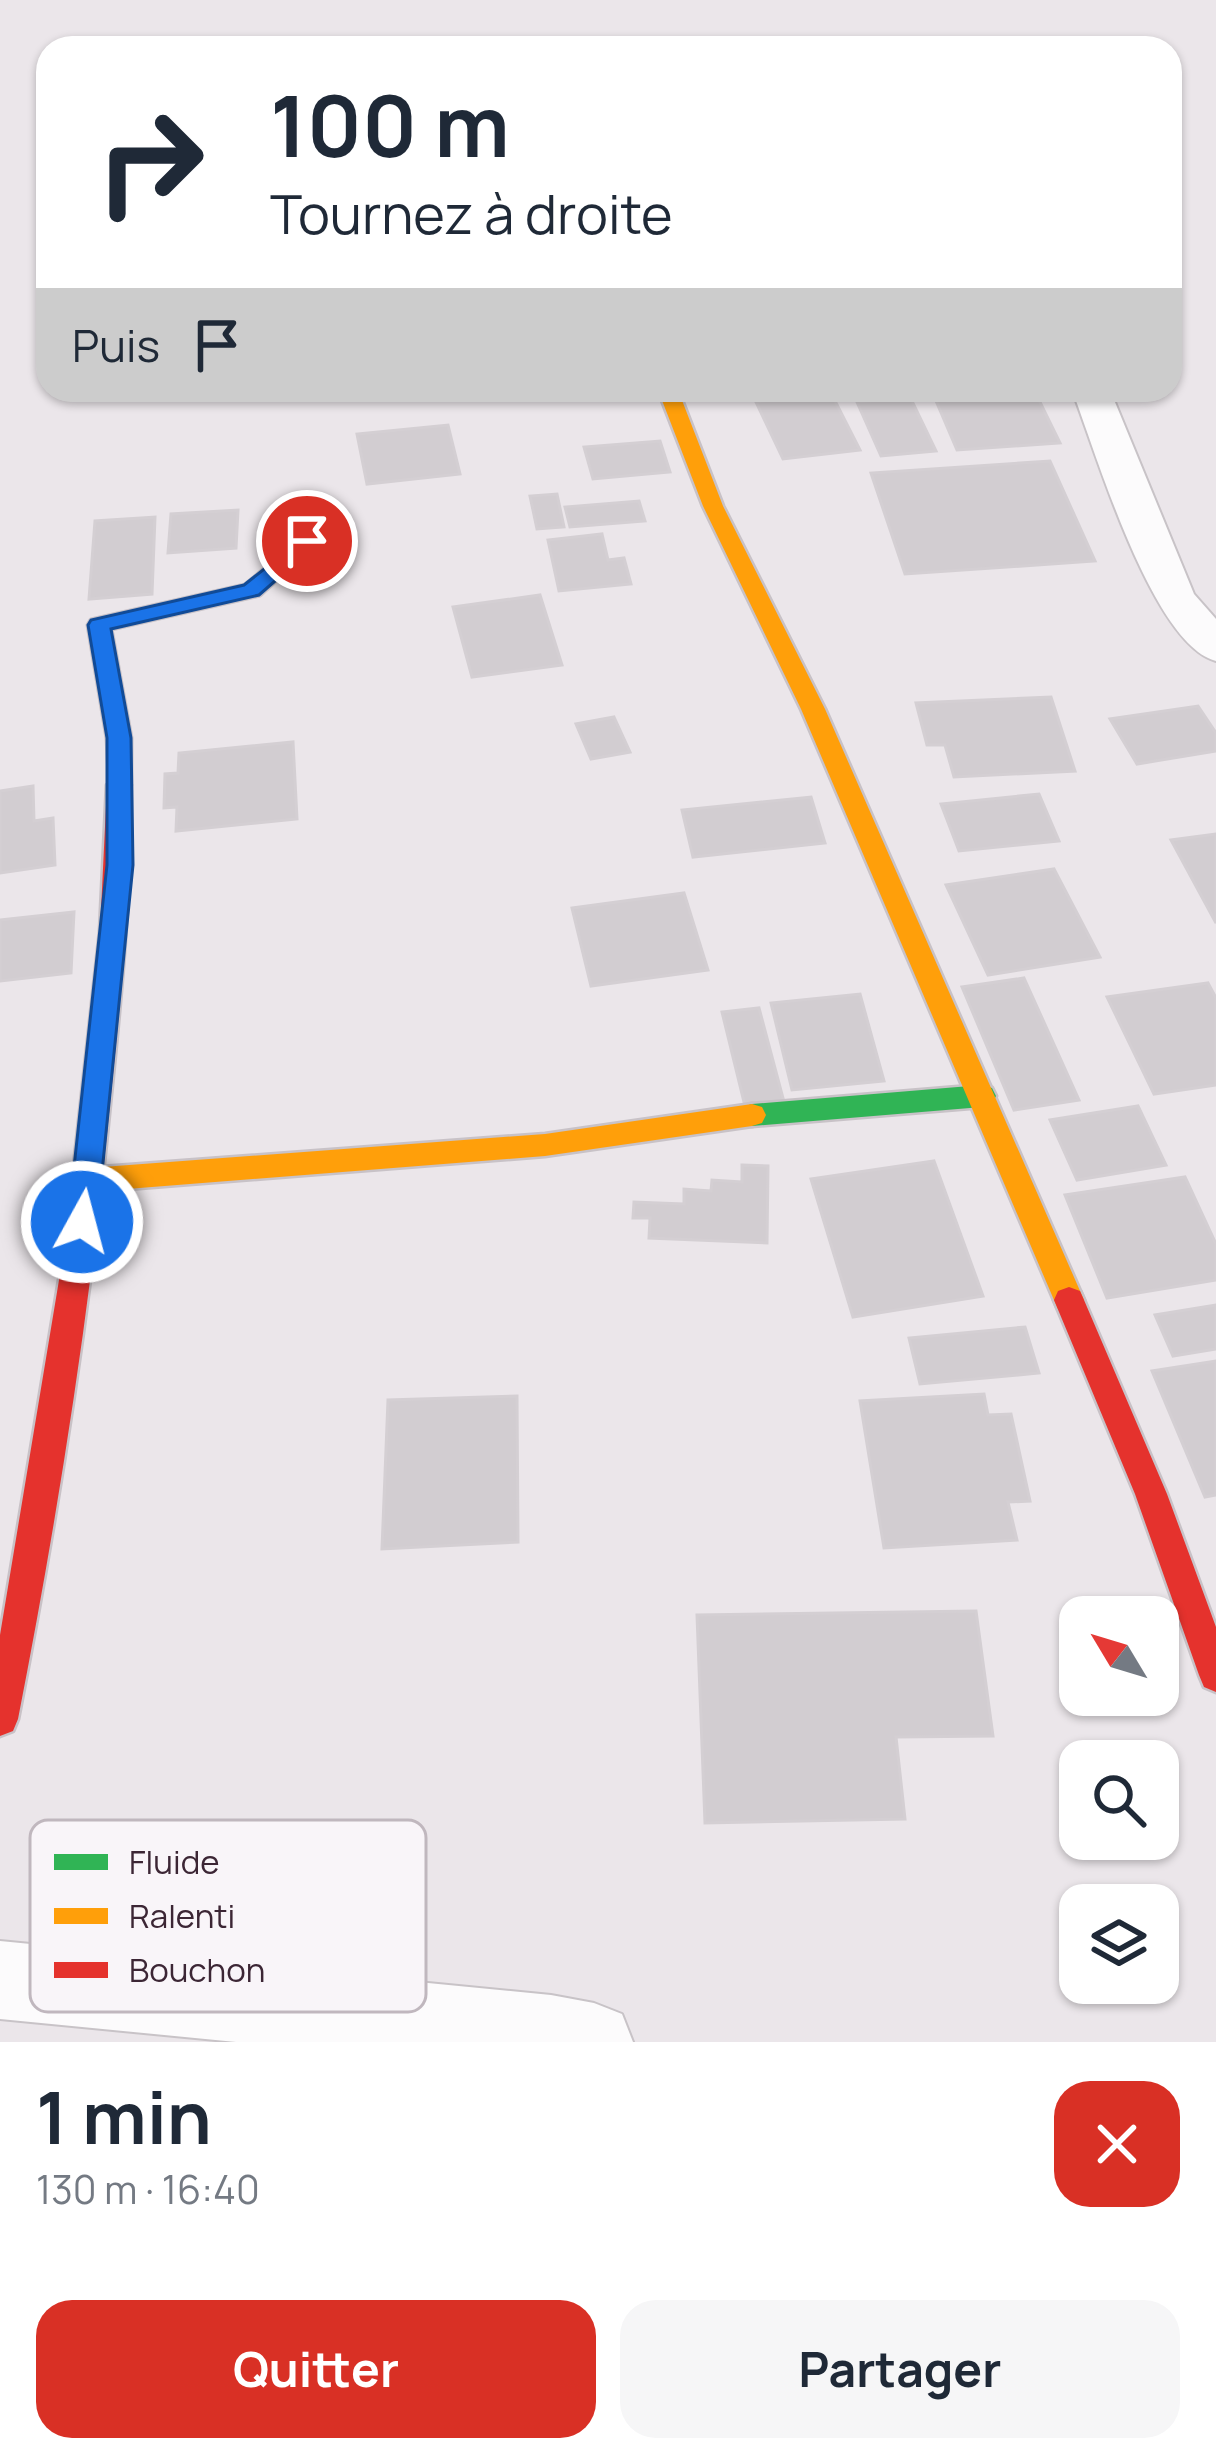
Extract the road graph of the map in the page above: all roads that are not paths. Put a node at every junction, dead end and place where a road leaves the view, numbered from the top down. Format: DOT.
graph roads {
  1 [pos="673,402"];
  2 [pos="1096,402"];
  3 [pos="335,517"];
  4 [pos="1216,646"];
  5 [pos="982,1096"];
  6 [pos="88,1180"];
  7 [pos="1216,1675"];
  8 [pos="0,1719"];
  9 [pos="0,1980"];
  10 [pos="30,1983"];
  11 [pos="331,2012"];
  12 [pos="594,2042"];
  1 -- 5 [label="street"];
  2 -- 4 [label="street"];
  3 -- 6 [label="street"];
  5 -- 6 [label="street"];
  5 -- 7 [label="street"];
  6 -- 8 [label="street"];
  9 -- 10 [label="street"];
  11 -- 12 [label="street"];
}
